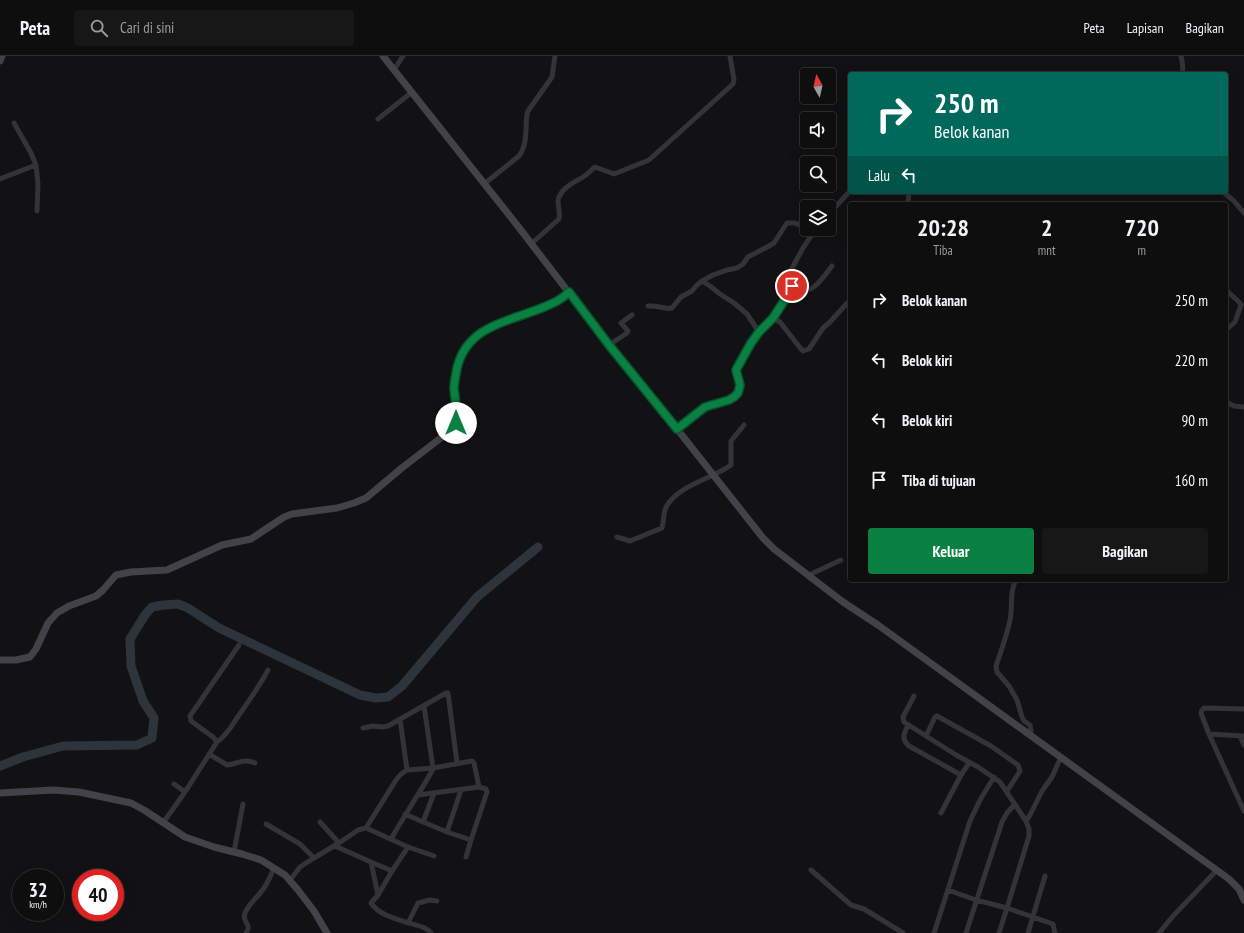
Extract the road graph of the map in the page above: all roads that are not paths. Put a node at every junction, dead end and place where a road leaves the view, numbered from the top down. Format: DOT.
graph roads {
  1 [pos="2,56"];
  2 [pos="382,56"];
  3 [pos="403,56"];
  4 [pos="555,56"];
  5 [pos="730,56"];
  6 [pos="1181,56"];
  7 [pos="0,61"];
  8 [pos="394,70"];
  9 [pos="1183,72"];
  10 [pos="412,92"];
  11 [pos="378,119"];
  12 [pos="14,123"];
  13 [pos="36,166"];
  14 [pos="0,179"];
  15 [pos="484,184"];
  16 [pos="848,193"];
  17 [pos="1225,194"];
  18 [pos="836,206"];
  19 [pos="37,211"];
  20 [pos="1244,213"];
  21 [pos="800,225"];
  22 [pos="808,236"];
  23 [pos="530,244"];
  24 [pos="832,266"];
  25 [pos="702,281"];
  26 [pos="791,290"];
  27 [pos="569,292"];
  28 [pos="1228,292"];
  29 [pos="848,302"];
  30 [pos="648,306"];
  31 [pos="632,314"];
  32 [pos="773,318"];
  33 [pos="1228,328"];
  34 [pos="759,332"];
  35 [pos="609,345"];
  36 [pos="1228,403"];
  37 [pos="1244,407"];
  38 [pos="744,425"];
  39 [pos="677,429"];
  40 [pos="714,474"];
  41 [pos="617,537"];
  42 [pos="841,560"];
  43 [pos="809,575"];
  44 [pos="1015,582"];
  45 [pos="238,645"];
  46 [pos="0,660"];
  47 [pos="268,670"];
  48 [pos="914,696"];
  49 [pos="424,706"];
  50 [pos="1244,709"];
  51 [pos="400,719"];
  52 [pos="907,727"];
  53 [pos="363,728"];
  54 [pos="1209,734"];
  55 [pos="1030,735"];
  56 [pos="926,736"];
  57 [pos="1242,736"];
  58 [pos="217,742"];
  59 [pos="1244,745"];
  60 [pos="209,754"];
  61 [pos="1061,757"];
  62 [pos="254,763"];
  63 [pos="457,763"];
  64 [pos="969,763"];
  65 [pos="433,768"];
  66 [pos="407,770"];
  67 [pos="961,775"];
  68 [pos="994,777"];
  69 [pos="174,784"];
  70 [pos="479,787"];
  71 [pos="461,790"];
  72 [pos="1007,791"];
  73 [pos="185,792"];
  74 [pos="434,793"];
  75 [pos="0,794"];
  76 [pos="418,795"];
  77 [pos="243,804"];
  78 [pos="1015,804"];
  79 [pos="1244,811"];
  80 [pos="405,814"];
  81 [pos="941,814"];
  82 [pos="1026,821"];
  83 [pos="320,822"];
  84 [pos="424,822"];
  85 [pos="163,823"];
  86 [pos="266,824"];
  87 [pos="366,828"];
  88 [pos="447,832"];
  89 [pos="391,839"];
  90 [pos="471,840"];
  91 [pos="337,844"];
  92 [pos="408,847"];
  93 [pos="234,852"];
  94 [pos="434,856"];
  95 [pos="466,857"];
  96 [pos="314,858"];
  97 [pos="371,862"];
  98 [pos="274,868"];
  99 [pos="811,870"];
  100 [pos="1217,870"];
  101 [pos="392,871"];
  102 [pos="1045,876"];
  103 [pos="290,880"];
  104 [pos="1242,887"];
  105 [pos="948,890"];
  106 [pos="378,895"];
  107 [pos="976,900"];
  108 [pos="1244,900"];
  109 [pos="437,901"];
  110 [pos="1007,908"];
  111 [pos="1033,918"];
  112 [pos="408,923"];
  113 [pos="246,933"];
  114 [pos="327,933"];
  115 [pos="431,933"];
  116 [pos="903,933"];
  117 [pos="934,933"];
  118 [pos="966,933"];
  119 [pos="999,933"];
  120 [pos="1028,933"];
  121 [pos="1055,933"];
  122 [pos="1159,933"];
  1 -- 7 [label="street"];
  2 -- 8 [label="street"];
  3 -- 8 [label="street"];
  4 -- 15 [label="street"];
  5 -- 23 [label="street"];
  6 -- 9 [label="street"];
  8 -- 10 [label="street"];
  10 -- 11 [label="street"];
  10 -- 15 [label="street"];
  12 -- 13 [label="street"];
  13 -- 14 [label="street"];
  13 -- 19 [label="street"];
  15 -- 23 [label="street"];
  16 -- 18 [label="street"];
  17 -- 20 [label="street"];
  21 -- 25 [label="street"];
  22 -- 26 [label="street"];
  23 -- 27 [label="street"];
  24 -- 26 [label="street"];
  25 -- 30 [label="street"];
  25 -- 34 [label="street"];
  26 -- 32 [label="street"];
  27 -- 35 [label="street"];
  27 -- 46 [label="street"];
  28 -- 33 [label="street"];
  29 -- 32 [label="street"];
  31 -- 35 [label="street"];
  32 -- 34 [label="street"];
  34 -- 39 [label="street"];
  35 -- 39 [label="street"];
  36 -- 37 [label="street"];
  38 -- 40 [label="street"];
  39 -- 40 [label="street"];
  40 -- 41 [label="street"];
  40 -- 43 [label="street"];
  42 -- 43 [label="street"];
  43 -- 55 [label="street"];
  44 -- 55 [label="street"];
  45 -- 58 [label="street"];
  47 -- 58 [label="street"];
  48 -- 52 [label="street"];
  49 -- 51 [label="street"];
  49 -- 63 [label="street"];
  49 -- 65 [label="street"];
  50 -- 54 [label="street"];
  51 -- 53 [label="street"];
  51 -- 66 [label="street"];
  52 -- 56 [label="street"];
  52 -- 67 [label="street"];
  54 -- 57 [label="street"];
  54 -- 79 [label="street"];
  55 -- 61 [label="street"];
  56 -- 64 [label="street"];
  56 -- 72 [label="street"];
  57 -- 59 [label="street"];
  58 -- 60 [label="street"];
  60 -- 62 [label="street"];
  60 -- 73 [label="street"];
  61 -- 82 [label="street"];
  61 -- 100 [label="street"];
  63 -- 65 [label="street"];
  63 -- 70 [label="street"];
  64 -- 67 [label="street"];
  64 -- 68 [label="street"];
  65 -- 66 [label="street"];
  65 -- 76 [label="street"];
  66 -- 87 [label="street"];
  67 -- 81 [label="street"];
  68 -- 72 [label="street"];
  68 -- 105 [label="street"];
  69 -- 73 [label="street"];
  70 -- 71 [label="street"];
  70 -- 90 [label="street"];
  71 -- 74 [label="street"];
  71 -- 88 [label="street"];
  72 -- 78 [label="street"];
  73 -- 85 [label="street"];
  74 -- 76 [label="street"];
  74 -- 84 [label="street"];
  75 -- 85 [label="street"];
  76 -- 80 [label="street"];
  77 -- 93 [label="street"];
  78 -- 82 [label="street"];
  78 -- 107 [label="street"];
  80 -- 84 [label="street"];
  80 -- 89 [label="street"];
  82 -- 110 [label="street"];
  83 -- 91 [label="street"];
  84 -- 88 [label="street"];
  85 -- 93 [label="street"];
  86 -- 96 [label="street"];
  87 -- 89 [label="street"];
  87 -- 91 [label="street"];
  88 -- 90 [label="street"];
  89 -- 92 [label="street"];
  90 -- 95 [label="street"];
  91 -- 96 [label="street"];
  91 -- 97 [label="street"];
  92 -- 94 [label="street"];
  92 -- 101 [label="street"];
  93 -- 98 [label="street"];
  96 -- 103 [label="street"];
  97 -- 101 [label="street"];
  97 -- 106 [label="street"];
  98 -- 103 [label="street"];
  98 -- 113 [label="street"];
  99 -- 116 [label="street"];
  100 -- 104 [label="street"];
  100 -- 122 [label="street"];
  101 -- 106 [label="street"];
  102 -- 111 [label="street"];
  103 -- 114 [label="street"];
  104 -- 108 [label="street"];
  105 -- 107 [label="street"];
  105 -- 117 [label="street"];
  106 -- 112 [label="street"];
  107 -- 110 [label="street"];
  107 -- 118 [label="street"];
  109 -- 112 [label="street"];
  110 -- 111 [label="street"];
  110 -- 119 [label="street"];
  111 -- 120 [label="street"];
  111 -- 121 [label="street"];
  112 -- 115 [label="street"];
}
